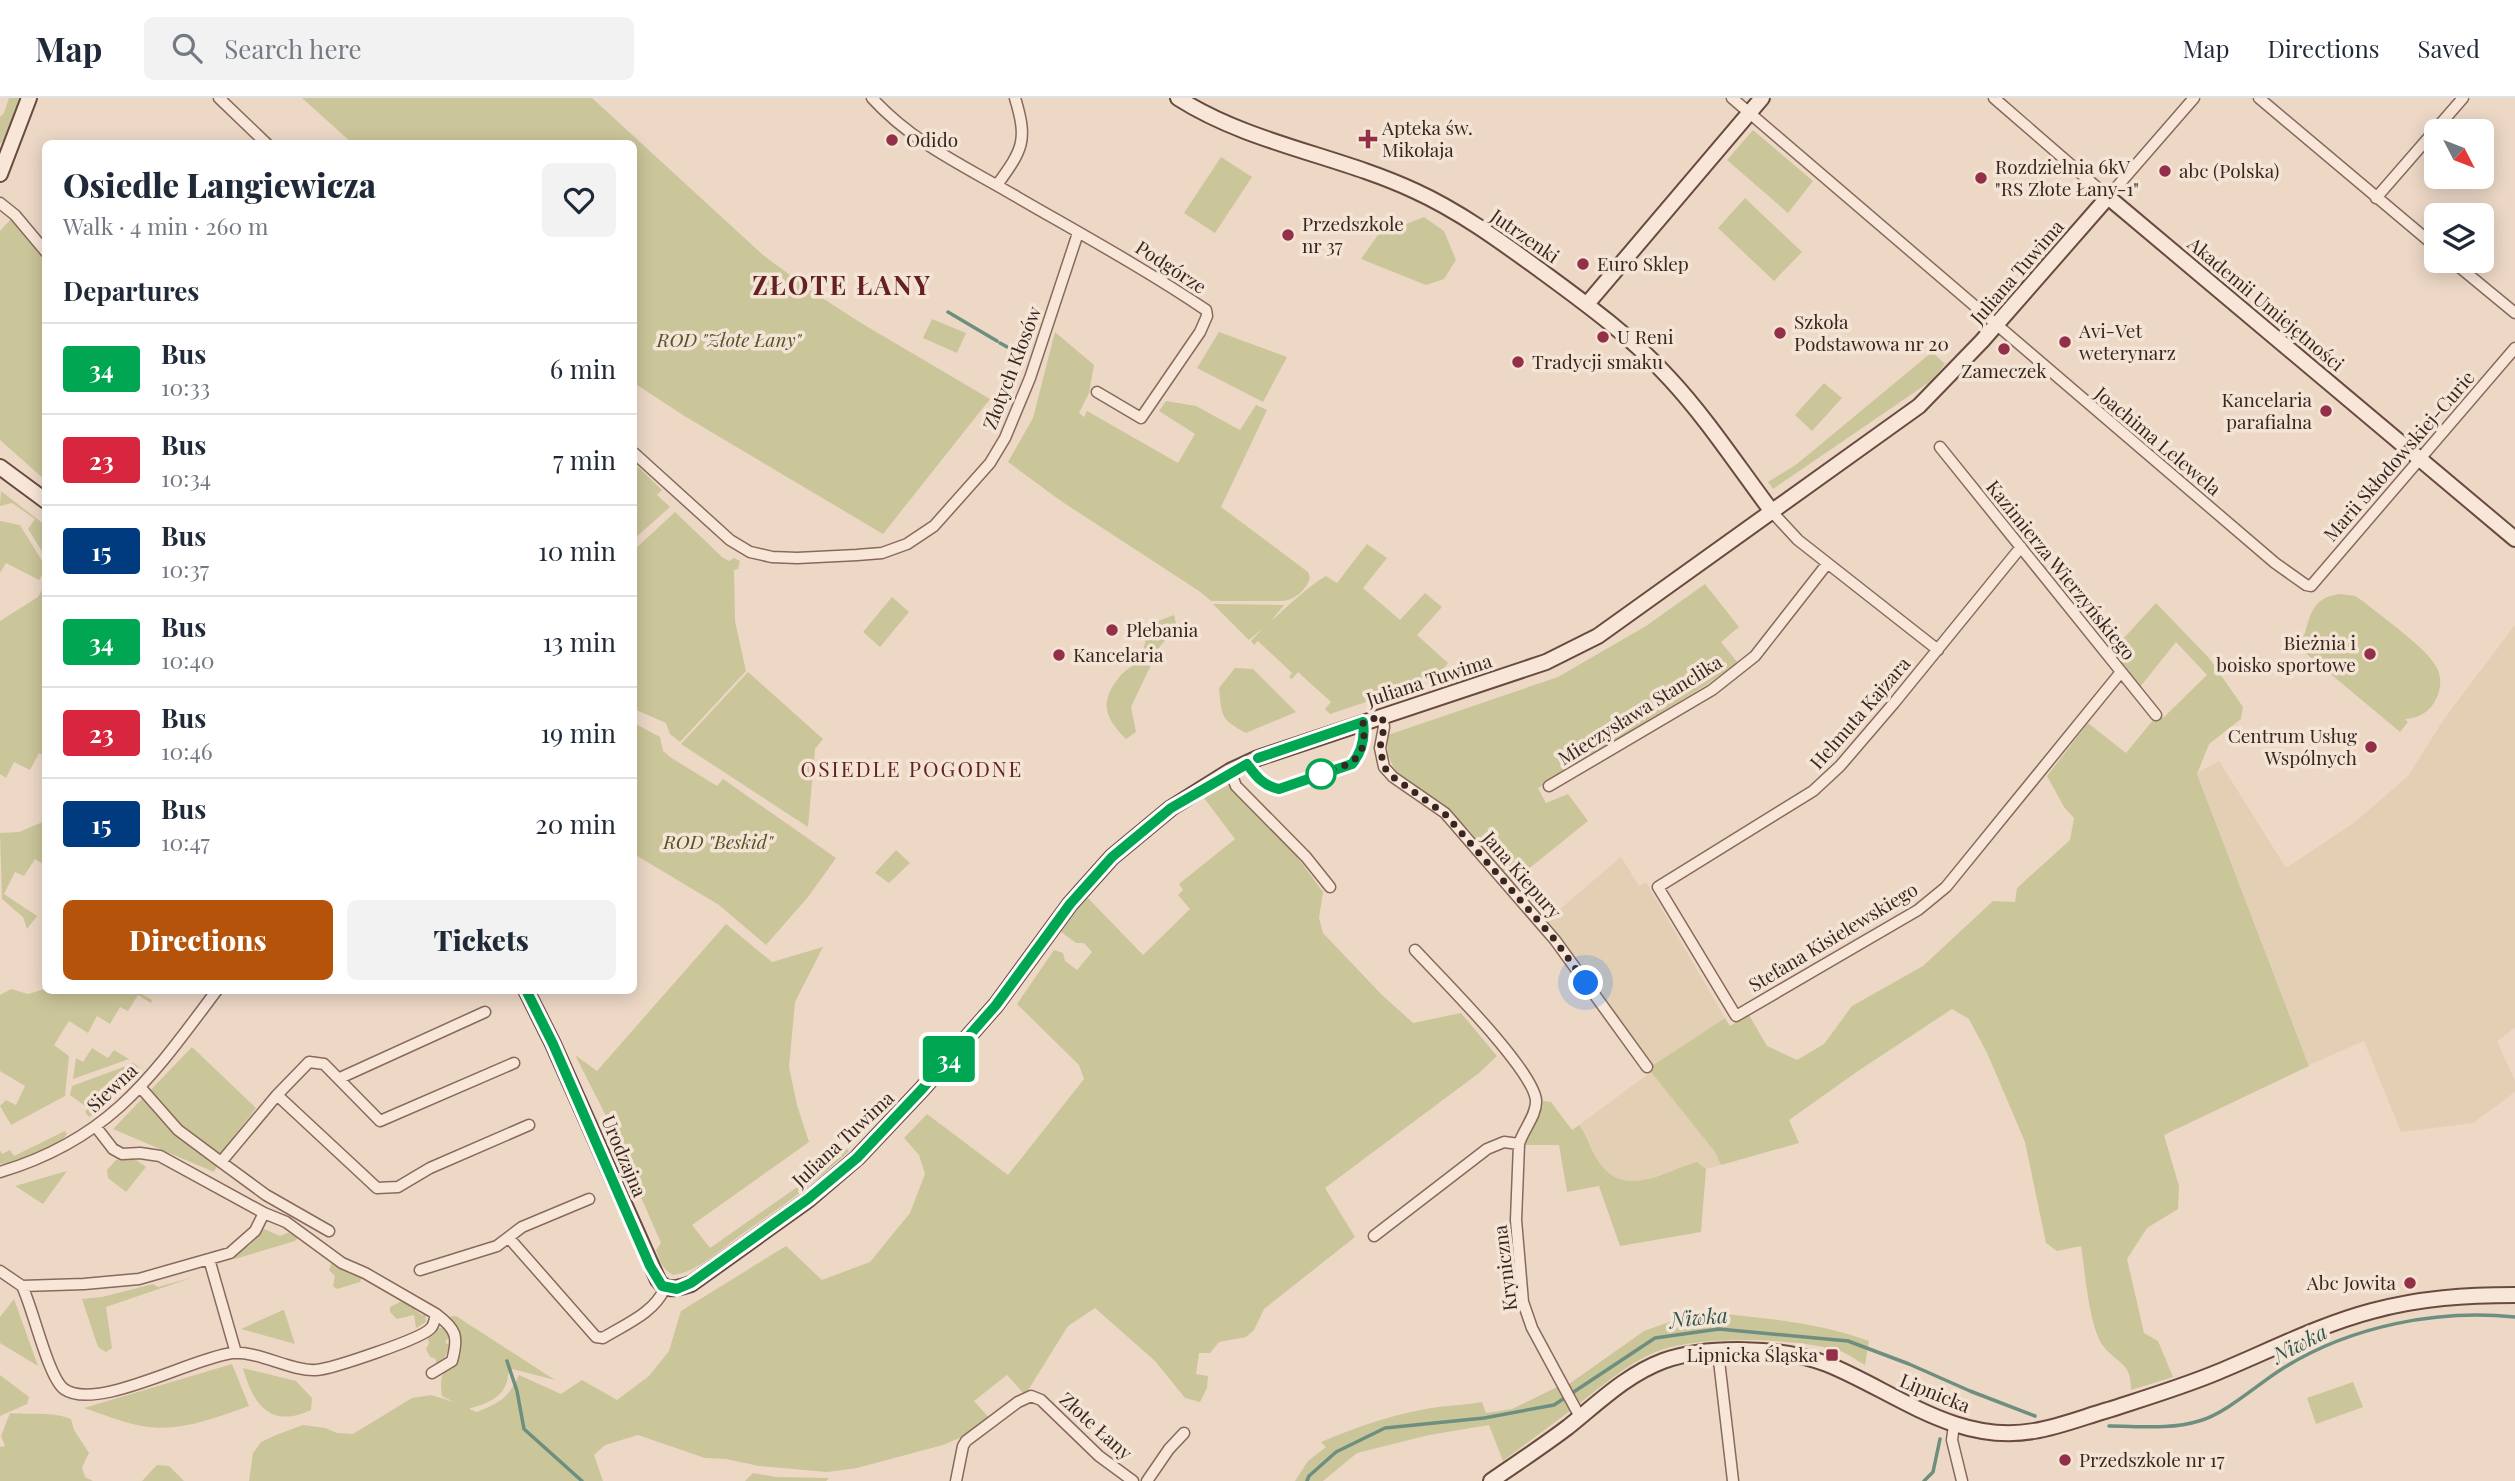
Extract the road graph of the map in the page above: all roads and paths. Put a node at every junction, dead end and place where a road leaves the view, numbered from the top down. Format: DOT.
graph roads {
  1 [pos="29,98"];
  2 [pos="219,98"];
  3 [pos="872,98"];
  4 [pos="1015,98"];
  5 [pos="1178,98"];
  6 [pos="1732,98"];
  7 [pos="1762,98"];
  8 [pos="1994,98"];
  9 [pos="2193,98"];
  10 [pos="2259,98"];
  11 [pos="2463,98"];
  12 [pos="1750,113"];
  13 [pos="263,140"];
  14 [pos="4,154"];
  15 [pos="0,174"];
  16 [pos="997,186"];
  17 [pos="2108,197"];
  18 [pos="2376,198"];
  19 [pos="0,203"];
  20 [pos="1078,233"];
  21 [pos="2424,237"];
  22 [pos="42,247"];
  23 [pos="2467,273"];
  24 [pos="1587,304"];
  25 [pos="2515,313"];
  26 [pos="1996,326"];
  27 [pos="2515,348"];
  28 [pos="1097,392"];
  29 [pos="1940,447"];
  30 [pos="637,456"];
  31 [pos="2420,458"];
  32 [pos="0,467"];
  33 [pos="42,498"];
  34 [pos="1773,513"];
  35 [pos="2515,539"];
  36 [pos="2021,547"];
  37 [pos="1827,564"];
  38 [pos="2311,586"];
  39 [pos="1938,650"];
  40 [pos="2121,672"];
  41 [pos="2156,715"];
  42 [pos="1382,716"];
  43 [pos="1363,722"];
  44 [pos="1247,764"];
  45 [pos="1230,771"];
  46 [pos="1549,786"];
  47 [pos="1330,887"];
  48 [pos="1658,887"];
  49 [pos="1415,950"];
  50 [pos="214,994"];
  51 [pos="528,994"];
  52 [pos="485,1012"];
  53 [pos="514,1063"];
  54 [pos="1647,1067"];
  55 [pos="340,1078"];
  56 [pos="141,1088"];
  57 [pos="277,1095"];
  58 [pos="529,1125"];
  59 [pos="96,1127"];
  60 [pos="1520,1144"];
  61 [pos="221,1162"];
  62 [pos="0,1172"];
  63 [pos="589,1199"];
  64 [pos="264,1213"];
  65 [pos="329,1231"];
  66 [pos="1374,1236"];
  67 [pos="509,1238"];
  68 [pos="209,1259"];
  69 [pos="420,1270"];
  70 [pos="0,1271"];
  71 [pos="22,1286"];
  72 [pos="671,1288"];
  73 [pos="2515,1295"];
  74 [pos="436,1314"];
  75 [pos="1718,1352"];
  76 [pos="236,1353"];
  77 [pos="432,1373"];
  78 [pos="1580,1417"];
  79 [pos="1954,1425"];
  80 [pos="1184,1433"];
  81 [pos="956,1481"];
  82 [pos="1133,1481"];
  83 [pos="1147,1481"];
  84 [pos="1491,1481"];
  85 [pos="1733,1481"];
  86 [pos="1962,1481"];
  1 -- 14 [label="street"];
  2 -- 13 [label="street"];
  3 -- 16 [label="street, Podgórze"];
  4 -- 16 [label="street"];
  5 -- 24 [label="street, Jutrzenki"];
  6 -- 12 [label="street, Joachima Lelewela"];
  7 -- 12 [label="street"];
  8 -- 17 [label="street, Akademii Umiejętności"];
  9 -- 17 [label="street, Juliana Tuwima"];
  10 -- 18 [label="street"];
  11 -- 18 [label="street"];
  12 -- 24 [label="street"];
  12 -- 26 [label="street, Joachima Lelewela"];
  14 -- 15 [label="street"];
  16 -- 20 [label="street, Podgórze"];
  17 -- 26 [label="street, Juliana Tuwima"];
  17 -- 31 [label="street, Akademii Umiejętności"];
  18 -- 21 [label="street"];
  19 -- 22 [label="street"];
  20 -- 28 [label="street, Podgórze"];
  20 -- 30 [label="street, Złotych Kłosów"];
  23 -- 25 [label="street"];
  24 -- 34 [label="street, Jutrzenki"];
  26 -- 34 [label="street, Juliana Tuwima"];
  26 -- 38 [label="street, Joachima Lelewela"];
  27 -- 31 [label="street, Marii Skłodowskiej-Curie"];
  29 -- 36 [label="street, Kazimierza Wierzyńskiego"];
  31 -- 35 [label="street, Akademii Umiejętności"];
  31 -- 38 [label="street, Marii Skłodowskiej-Curie"];
  32 -- 33 [label="street"];
  34 -- 37 [label="street"];
  34 -- 42 [label="street, Juliana Tuwima"];
  36 -- 39 [label="street, Helmuta Kajzara"];
  36 -- 40 [label="street, Kazimierza Wierzyńskiego"];
  37 -- 39 [label="street"];
  37 -- 46 [label="street, Mieczysława Stanclika"];
  39 -- 48 [label="street, Helmuta Kajzara"];
  40 -- 41 [label="street, Kazimierza Wierzyńskiego"];
  40 -- 48 [label="street, Stefana Kisielewskiego"];
  42 -- 43 [label="street, Juliana Tuwima"];
  42 -- 54 [label="street, Jana Kiepury"];
  43 -- 44 [label="street, Juliana Tuwima"];
  43 -- 44 [label="street"];
  44 -- 45 [label="street, Juliana Tuwima"];
  45 -- 47 [label="street"];
  45 -- 72 [label="street, Juliana Tuwima"];
  49 -- 60 [label="street, Kryniczna"];
  50 -- 56 [label="street, Siewna"];
  51 -- 72 [label="street, Urodzajna"];
  52 -- 55 [label="street"];
  53 -- 55 [label="street"];
  55 -- 57 [label="street"];
  56 -- 59 [label="street, Siewna"];
  56 -- 61 [label="street"];
  57 -- 58 [label="street"];
  57 -- 61 [label="street"];
  59 -- 62 [label="street, Siewna"];
  59 -- 64 [label="street"];
  60 -- 66 [label="street"];
  60 -- 78 [label="street, Kryniczna"];
  61 -- 65 [label="street"];
  63 -- 67 [label="street"];
  64 -- 68 [label="street"];
  64 -- 74 [label="street"];
  67 -- 69 [label="street"];
  67 -- 72 [label="street"];
  68 -- 71 [label="street"];
  68 -- 76 [label="street"];
  70 -- 71 [label="street"];
  71 -- 76 [label="street"];
  73 -- 79 [label="street, Lipnicka"];
  74 -- 76 [label="street"];
  74 -- 77 [label="street"];
  75 -- 78 [label="street, Lipnicka"];
  75 -- 79 [label="street, Lipnicka"];
  75 -- 85 [label="street"];
  78 -- 84 [label="street, Lipnicka"];
  79 -- 86 [label="street"];
  80 -- 83 [label="street, Złote Łany"];
  81 -- 82 [label="street, Złote Łany"];
}
